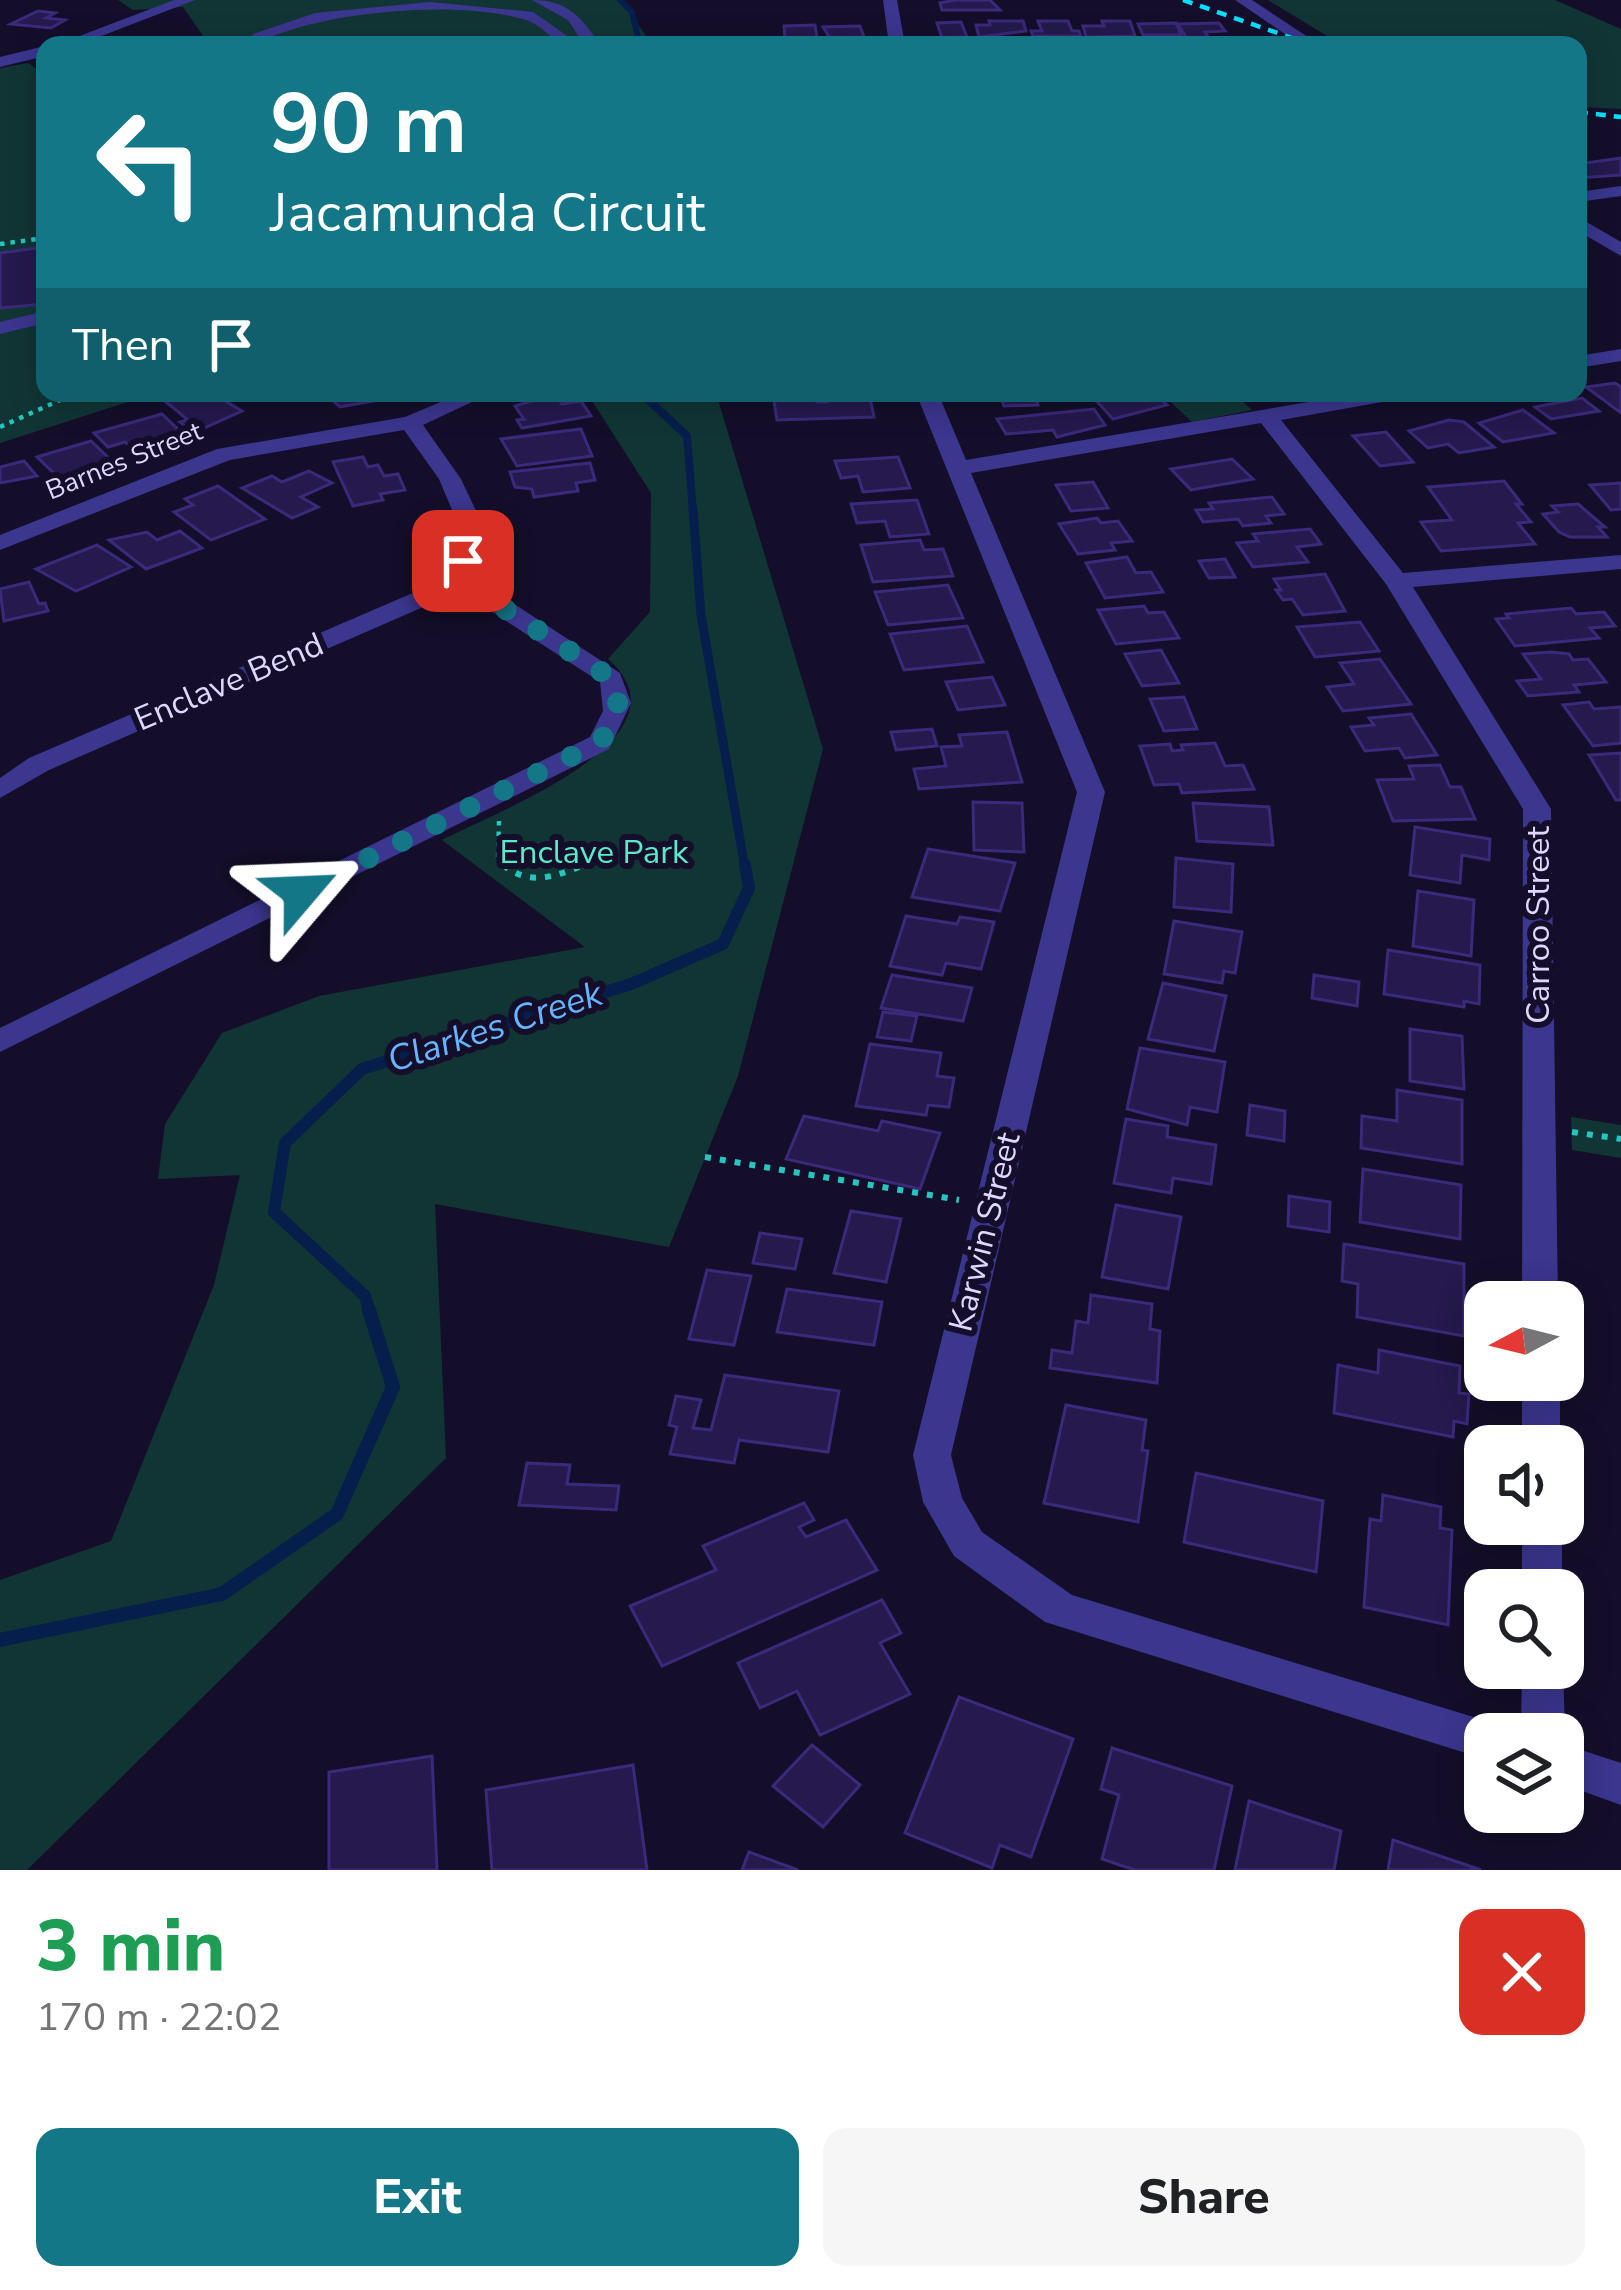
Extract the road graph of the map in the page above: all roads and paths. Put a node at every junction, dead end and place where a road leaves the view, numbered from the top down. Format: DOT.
graph roads {
  1 [pos="188,0"];
  2 [pos="538,0"];
  3 [pos="890,0"];
  4 [pos="1221,0"];
  5 [pos="1242,0"];
  6 [pos="89,36"];
  7 [pos="260,36"];
  8 [pos="556,36"];
  9 [pos="586,36"];
  10 [pos="896,36"];
  11 [pos="1274,36"];
  12 [pos="1298,36"];
  13 [pos="36,53"];
  14 [pos="0,62"];
  15 [pos="1621,191"];
  16 [pos="1587,196"];
  17 [pos="1587,229"];
  18 [pos="36,239"];
  19 [pos="0,244"];
  20 [pos="1621,250"];
  21 [pos="36,319"];
  22 [pos="0,328"];
  23 [pos="1621,355"];
  24 [pos="1587,361"];
  25 [pos="56,402"];
  26 [pos="460,402"];
  27 [pos="931,402"];
  28 [pos="1347,402"];
  29 [pos="1267,416"];
  30 [pos="410,423"];
  31 [pos="0,427"];
  32 [pos="958,468"];
  33 [pos="0,543"];
  34 [pos="1621,562"];
  35 [pos="462,581"];
  36 [pos="1396,581"];
  37 [pos="0,790"];
  38 [pos="483,802"];
  39 [pos="579,867"];
  40 [pos="4,1032"];
  41 [pos="1539,1127"];
  42 [pos="1621,1139"];
  43 [pos="705,1157"];
  44 [pos="992,1205"];
  45 [pos="1540,1281"];
  46 [pos="1464,1733"];
  47 [pos="1584,1771"];
  48 [pos="1621,1784"];
  1 -- 6 [label="street"];
  2 -- 9 [label="street"];
  3 -- 10 [label="street"];
  4 -- 11 [label="street"];
  5 -- 12 [label="street"];
  7 -- 8 [label="street"];
  13 -- 14 [label="street"];
  15 -- 16 [label="street"];
  17 -- 20 [label="street"];
  18 -- 19 [label="path"];
  21 -- 22 [label="street"];
  23 -- 24 [label="street"];
  25 -- 31 [label="path"];
  26 -- 30 [label="street, Barnes Street"];
  27 -- 32 [label="street, Karwin Street"];
  28 -- 29 [label="street"];
  29 -- 32 [label="street"];
  29 -- 36 [label="street, Carroo Street"];
  30 -- 33 [label="street, Barnes Street"];
  30 -- 35 [label="street"];
  32 -- 44 [label="street, Karwin Street"];
  34 -- 36 [label="street"];
  35 -- 37 [label="street, Enclave Bend"];
  35 -- 38 [label="street"];
  36 -- 41 [label="street, Carroo Street"];
  38 -- 39 [label="path"];
  38 -- 40 [label="street"];
  41 -- 42 [label="path"];
  41 -- 45 [label="street, Carroo Street"];
  43 -- 44 [label="path"];
  44 -- 46 [label="street, Karwin Street"];
  47 -- 48 [label="street"];
}
